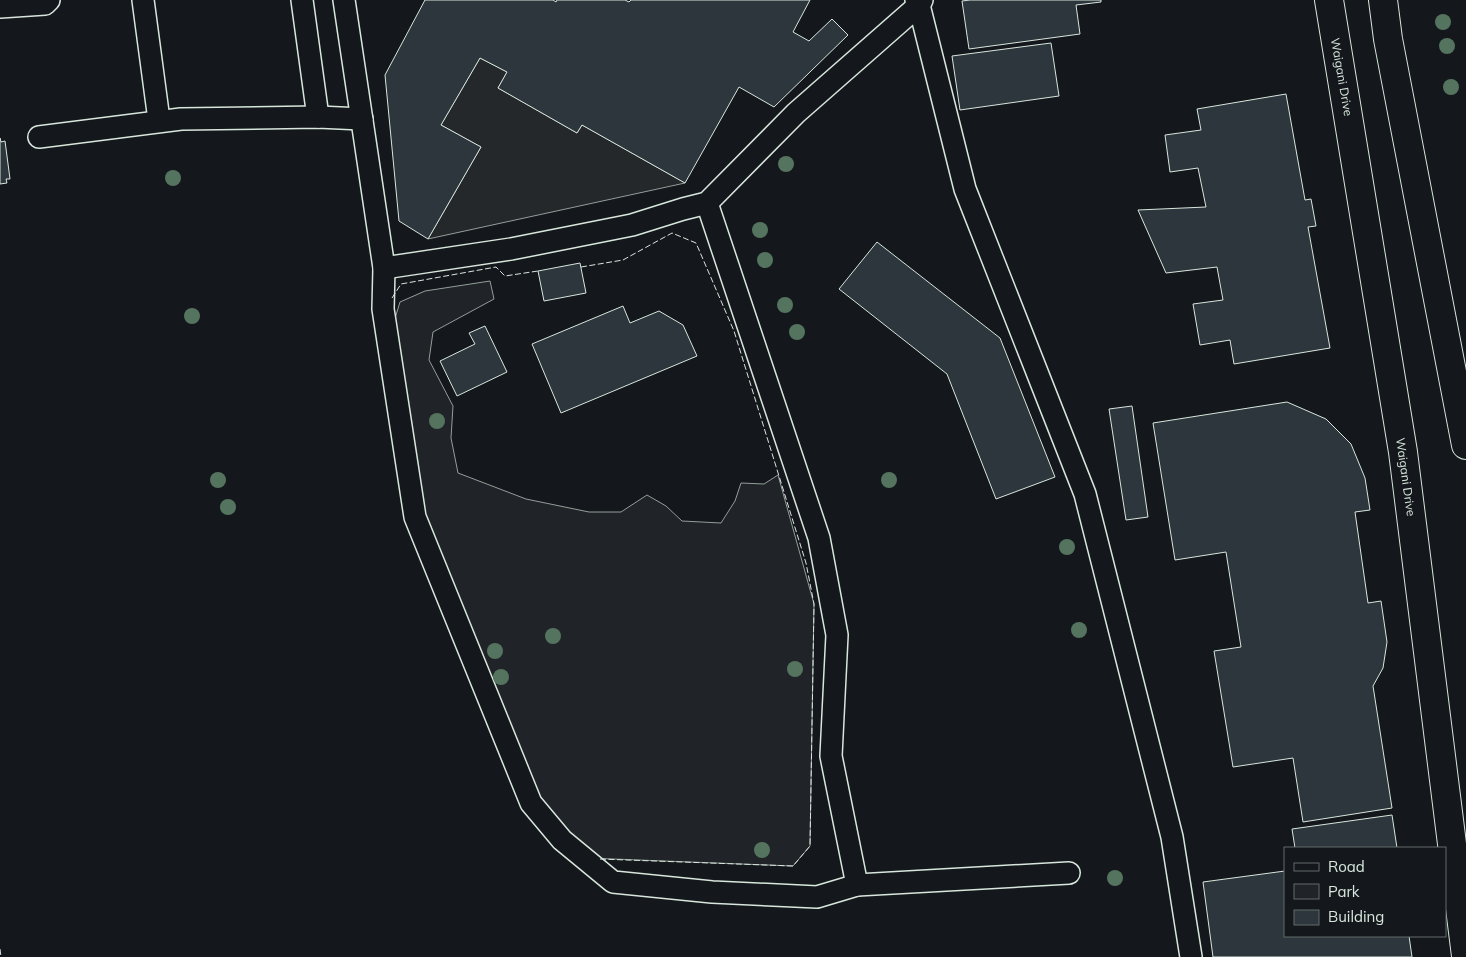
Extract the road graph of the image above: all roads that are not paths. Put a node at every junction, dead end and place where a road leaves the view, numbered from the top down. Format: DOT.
graph roads {
  1 [pos="49,0"];
  2 [pos="143,0"];
  3 [pos="302,0"];
  4 [pos="344,0"];
  5 [pos="1329,0"];
  6 [pos="1383,0"];
  7 [pos="919,2"];
  8 [pos="0,7"];
  9 [pos="318,117"];
  10 [pos="362,119"];
  11 [pos="159,120"];
  12 [pos="39,137"];
  13 [pos="706,203"];
  14 [pos="384,268"];
  15 [pos="1466,445"];
  16 [pos="1069,873"];
  17 [pos="858,885"];
  18 [pos="1466,956"];
  19 [pos="1191,957"];
  1 -- 8 [label="street"];
  2 -- 11 [label="street"];
  3 -- 9 [label="street"];
  4 -- 10 [label="street"];
  5 -- 18 [label="highway, Waigani Drive"];
  6 -- 15 [label="highway"];
  7 -- 13 [label="street"];
  7 -- 19 [label="street"];
  9 -- 10 [label="street"];
  9 -- 11 [label="street"];
  10 -- 14 [label="street"];
  11 -- 12 [label="street"];
  13 -- 14 [label="street"];
  13 -- 17 [label="street"];
  14 -- 17 [label="street"];
  16 -- 17 [label="street"];
}
